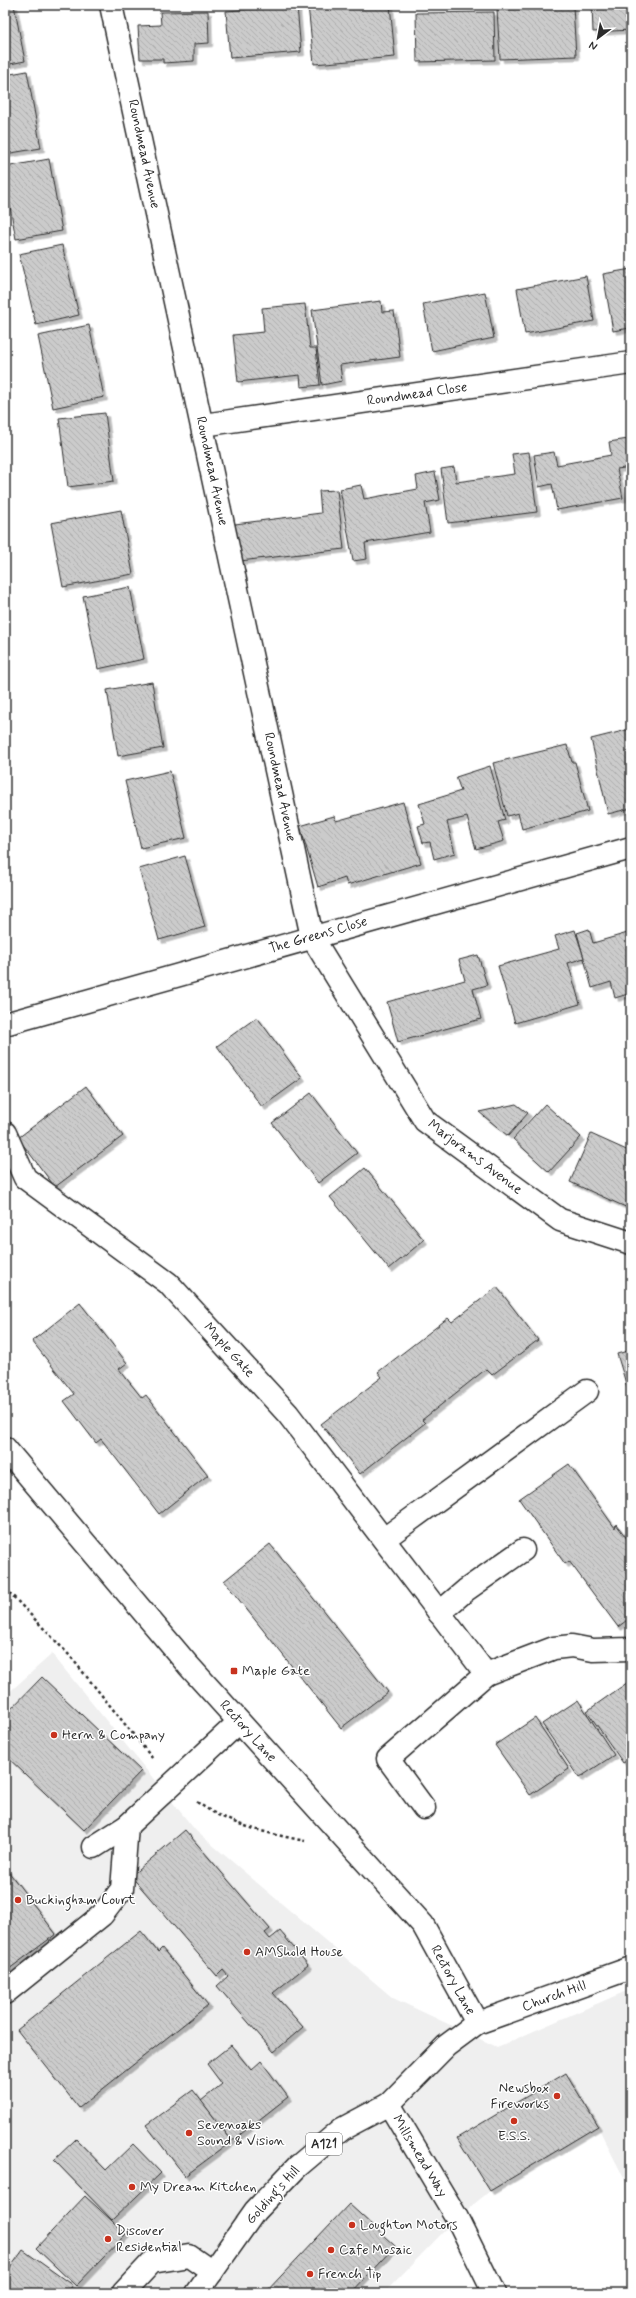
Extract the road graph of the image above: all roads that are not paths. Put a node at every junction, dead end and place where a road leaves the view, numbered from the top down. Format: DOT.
graph roads {
  1 [pos="111,5"];
  2 [pos="631,363"];
  3 [pos="203,425"];
  4 [pos="631,848"];
  5 [pos="312,937"];
  6 [pos="5,1024"];
  7 [pos="5,1133"];
  8 [pos="631,1243"];
  9 [pos="587,1391"];
  10 [pos="5,1448"];
  11 [pos="384,1539"];
  12 [pos="523,1550"];
  13 [pos="439,1613"];
  14 [pos="631,1649"];
  15 [pos="486,1674"];
  16 [pos="239,1722"];
  17 [pos="424,1808"];
  18 [pos="127,1826"];
  19 [pos="94,1847"];
  20 [pos="631,1968"];
  21 [pos="5,1993"];
  22 [pos="477,2023"];
  23 [pos="389,2104"];
  24 [pos="212,2272"];
  25 [pos="123,2293"];
  26 [pos="197,2293"];
  27 [pos="494,2293"];
  1 -- 3 [label="street, Roundmead Avenue"];
  2 -- 3 [label="street, Roundmead Close"];
  3 -- 5 [label="street, Roundmead Avenue"];
  4 -- 5 [label="street, The Greens Close"];
  5 -- 6 [label="street, The Greens Close"];
  5 -- 8 [label="street, Marjorams Avenue"];
  7 -- 11 [label="street, Maple Gate"];
  9 -- 11 [label="street"];
  10 -- 16 [label="street, Rectory Lane"];
  11 -- 13 [label="street, Maple Gate"];
  12 -- 13 [label="street"];
  13 -- 15 [label="street, Maple Gate"];
  14 -- 15 [label="street"];
  15 -- 17 [label="street"];
  16 -- 18 [label="street"];
  16 -- 22 [label="street, Rectory Lane"];
  18 -- 19 [label="street"];
  18 -- 21 [label="street"];
  20 -- 22 [label="street, Church Hill / A121"];
  22 -- 23 [label="street, Golding's Hill / A121"];
  23 -- 24 [label="street, Golding's Hill / A121"];
  23 -- 27 [label="street, Millsmead Way"];
  24 -- 25 [label="street"];
  24 -- 26 [label="street, Golding's Hill / A121"];
}
